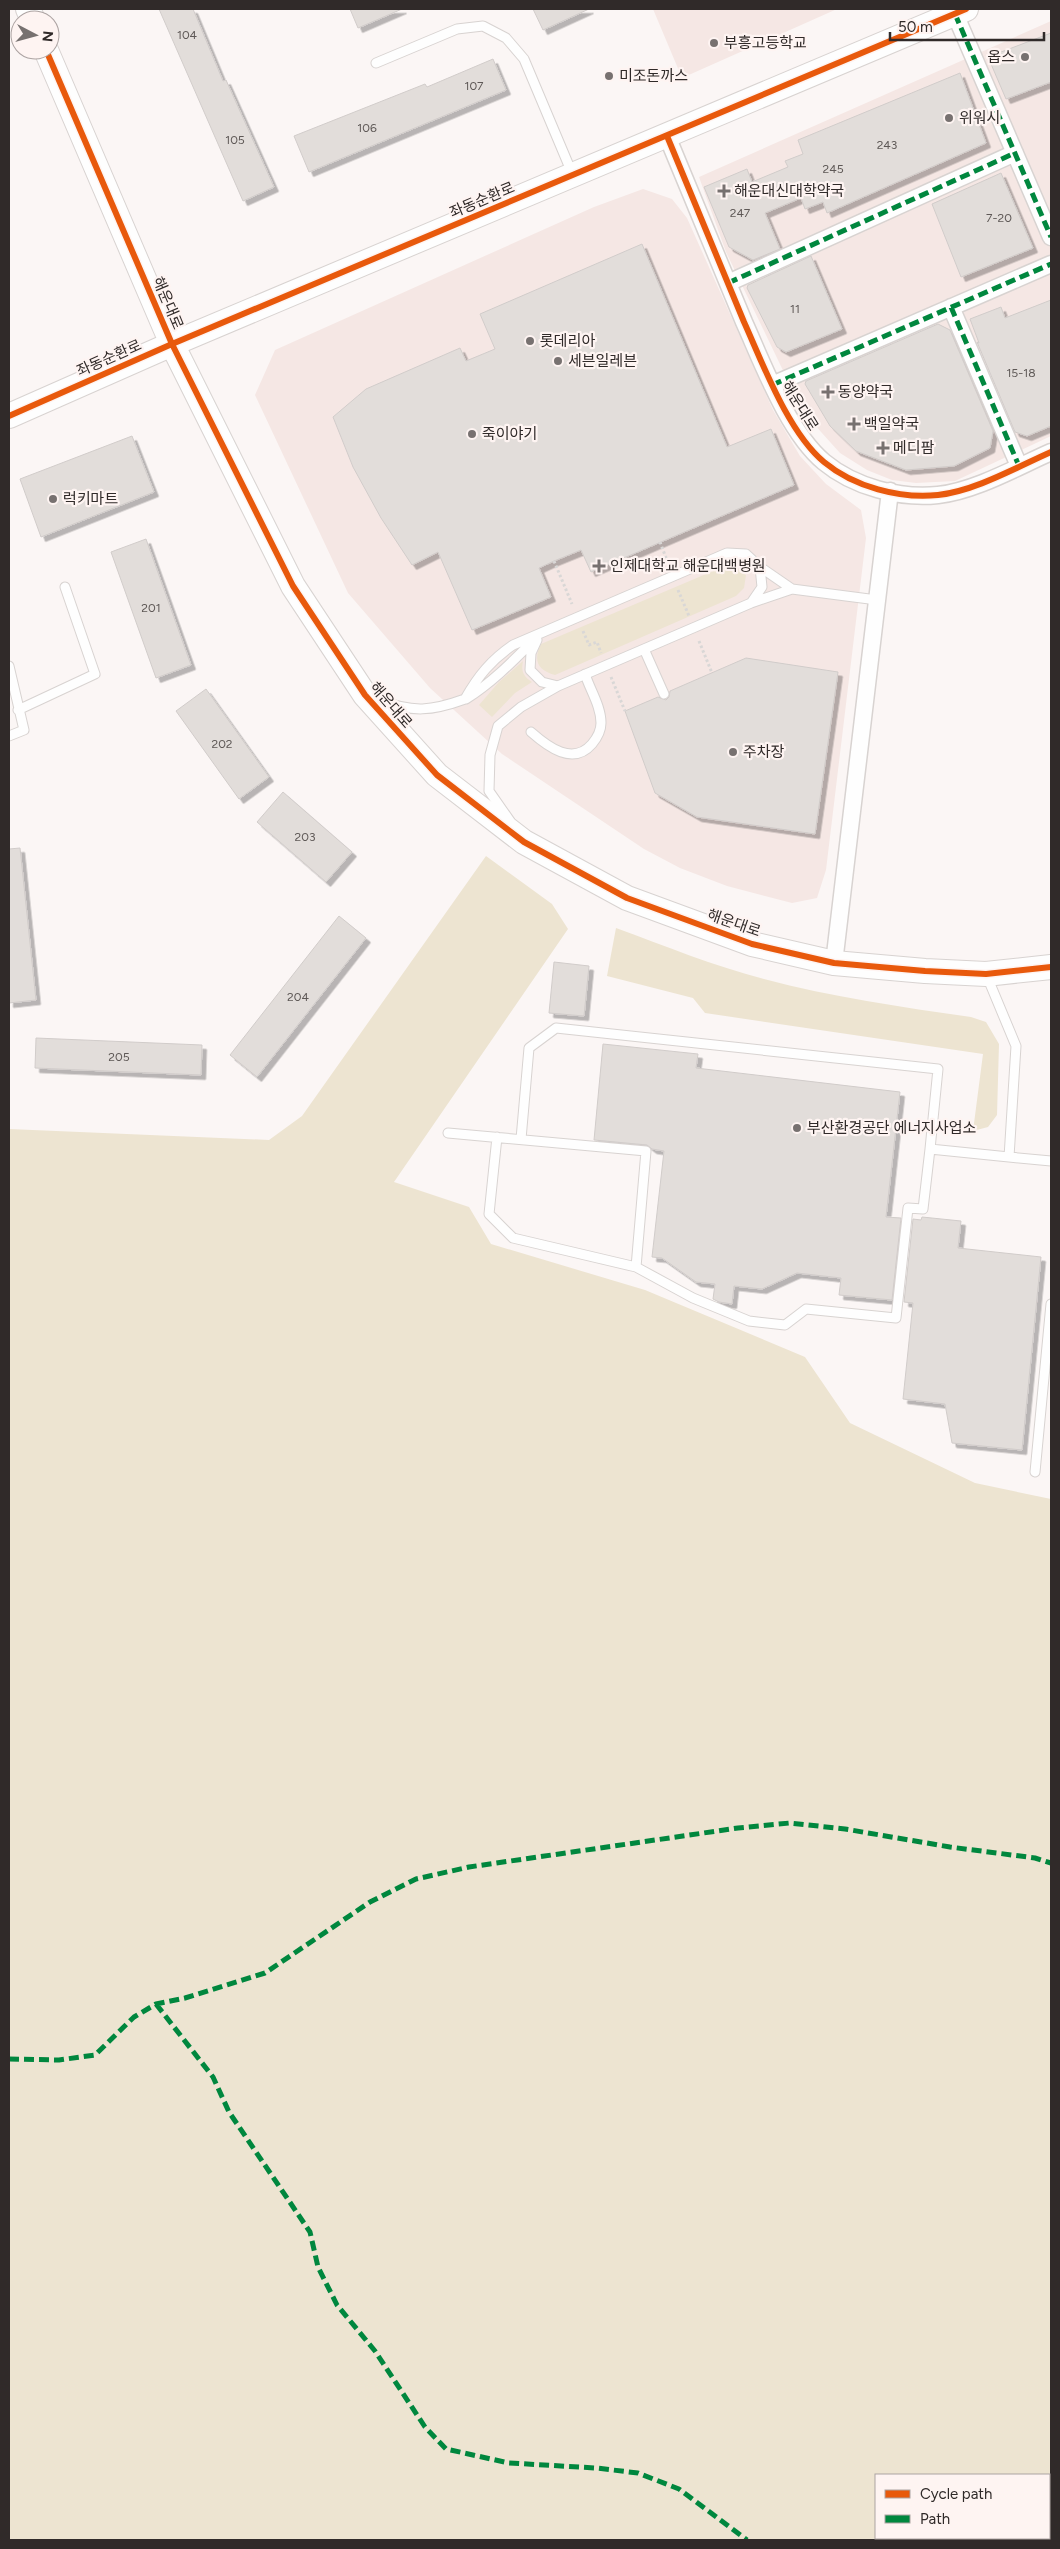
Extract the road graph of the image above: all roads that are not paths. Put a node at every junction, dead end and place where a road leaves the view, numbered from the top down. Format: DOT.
graph roads {
  1 [pos="960,11"];
  2 [pos="50,60"];
  3 [pos="376,63"];
  4 [pos="667,136"];
  5 [pos="1015,153"];
  6 [pos="573,176"];
  7 [pos="1051,237"];
  8 [pos="1051,264"];
  9 [pos="728,283"];
  10 [pos="951,307"];
  11 [pos="172,344"];
  12 [pos="772,385"];
  13 [pos="9,416"];
  14 [pos="1051,452"];
  15 [pos="1019,466"];
  16 [pos="890,491"];
  17 [pos="760,567"];
  18 [pos="65,588"];
  19 [pos="792,589"];
  20 [pos="878,600"];
  21 [pos="751,603"];
  22 [pos="539,635"];
  23 [pos="644,649"];
  24 [pos="9,666"];
  25 [pos="586,674"];
  26 [pos="558,686"];
  27 [pos="664,694"];
  28 [pos="365,696"];
  29 [pos="466,699"];
  30 [pos="18,710"];
  31 [pos="532,732"];
  32 [pos="9,736"];
  33 [pos="524,842"];
  34 [pos="834,963"];
  35 [pos="1051,967"];
  36 [pos="986,974"];
  37 [pos="448,1133"];
  38 [pos="497,1138"];
  39 [pos="520,1139"];
  40 [pos="930,1149"];
  41 [pos="1009,1157"];
  42 [pos="1051,1161"];
  43 [pos="636,1267"];
  44 [pos="1051,1304"];
  45 [pos="1035,1472"];
  1 -- 4 [label="main road, 좌동순환로"];
  1 -- 5 [label="street"];
  2 -- 11 [label="main road, 해운대로"];
  3 -- 6 [label="lane"];
  4 -- 6 [label="main road, 좌동순환로"];
  4 -- 9 [label="street, 해운대로"];
  5 -- 7 [label="street"];
  5 -- 9 [label="street"];
  6 -- 11 [label="main road, 좌동순환로"];
  8 -- 10 [label="street, 해운대로"];
  9 -- 12 [label="street, 해운대로"];
  10 -- 12 [label="street, 해운대로"];
  10 -- 15 [label="street"];
  11 -- 13 [label="main road, 좌동순환로"];
  11 -- 28 [label="main road, 해운대로"];
  12 -- 16 [label="street, 해운대로"];
  14 -- 15 [label="street, 해운대로"];
  15 -- 16 [label="street, 해운대로"];
  16 -- 20 [label="street"];
  17 -- 19 [label="lane"];
  17 -- 21 [label="lane"];
  17 -- 22 [label="lane"];
  18 -- 30 [label="lane"];
  19 -- 20 [label="lane"];
  19 -- 21 [label="lane"];
  20 -- 34 [label="street"];
  21 -- 23 [label="lane"];
  22 -- 26 [label="lane"];
  22 -- 29 [label="lane"];
  22 -- 29 [label="lane"];
  23 -- 25 [label="lane"];
  23 -- 27 [label="lane"];
  24 -- 30 [label="lane"];
  25 -- 26 [label="lane"];
  25 -- 31 [label="lane"];
  26 -- 33 [label="lane"];
  28 -- 29 [label="lane"];
  28 -- 33 [label="main road, 해운대로"];
  30 -- 32 [label="lane"];
  33 -- 34 [label="main road, 해운대로"];
  34 -- 36 [label="main road, 해운대로"];
  35 -- 36 [label="main road, 해운대로"];
  36 -- 41 [label="lane"];
  37 -- 38 [label="lane"];
  38 -- 39 [label="lane"];
  38 -- 43 [label="lane"];
  39 -- 40 [label="lane"];
  39 -- 43 [label="lane"];
  40 -- 41 [label="lane"];
  40 -- 43 [label="lane"];
  41 -- 42 [label="lane"];
  44 -- 45 [label="lane"];
}
